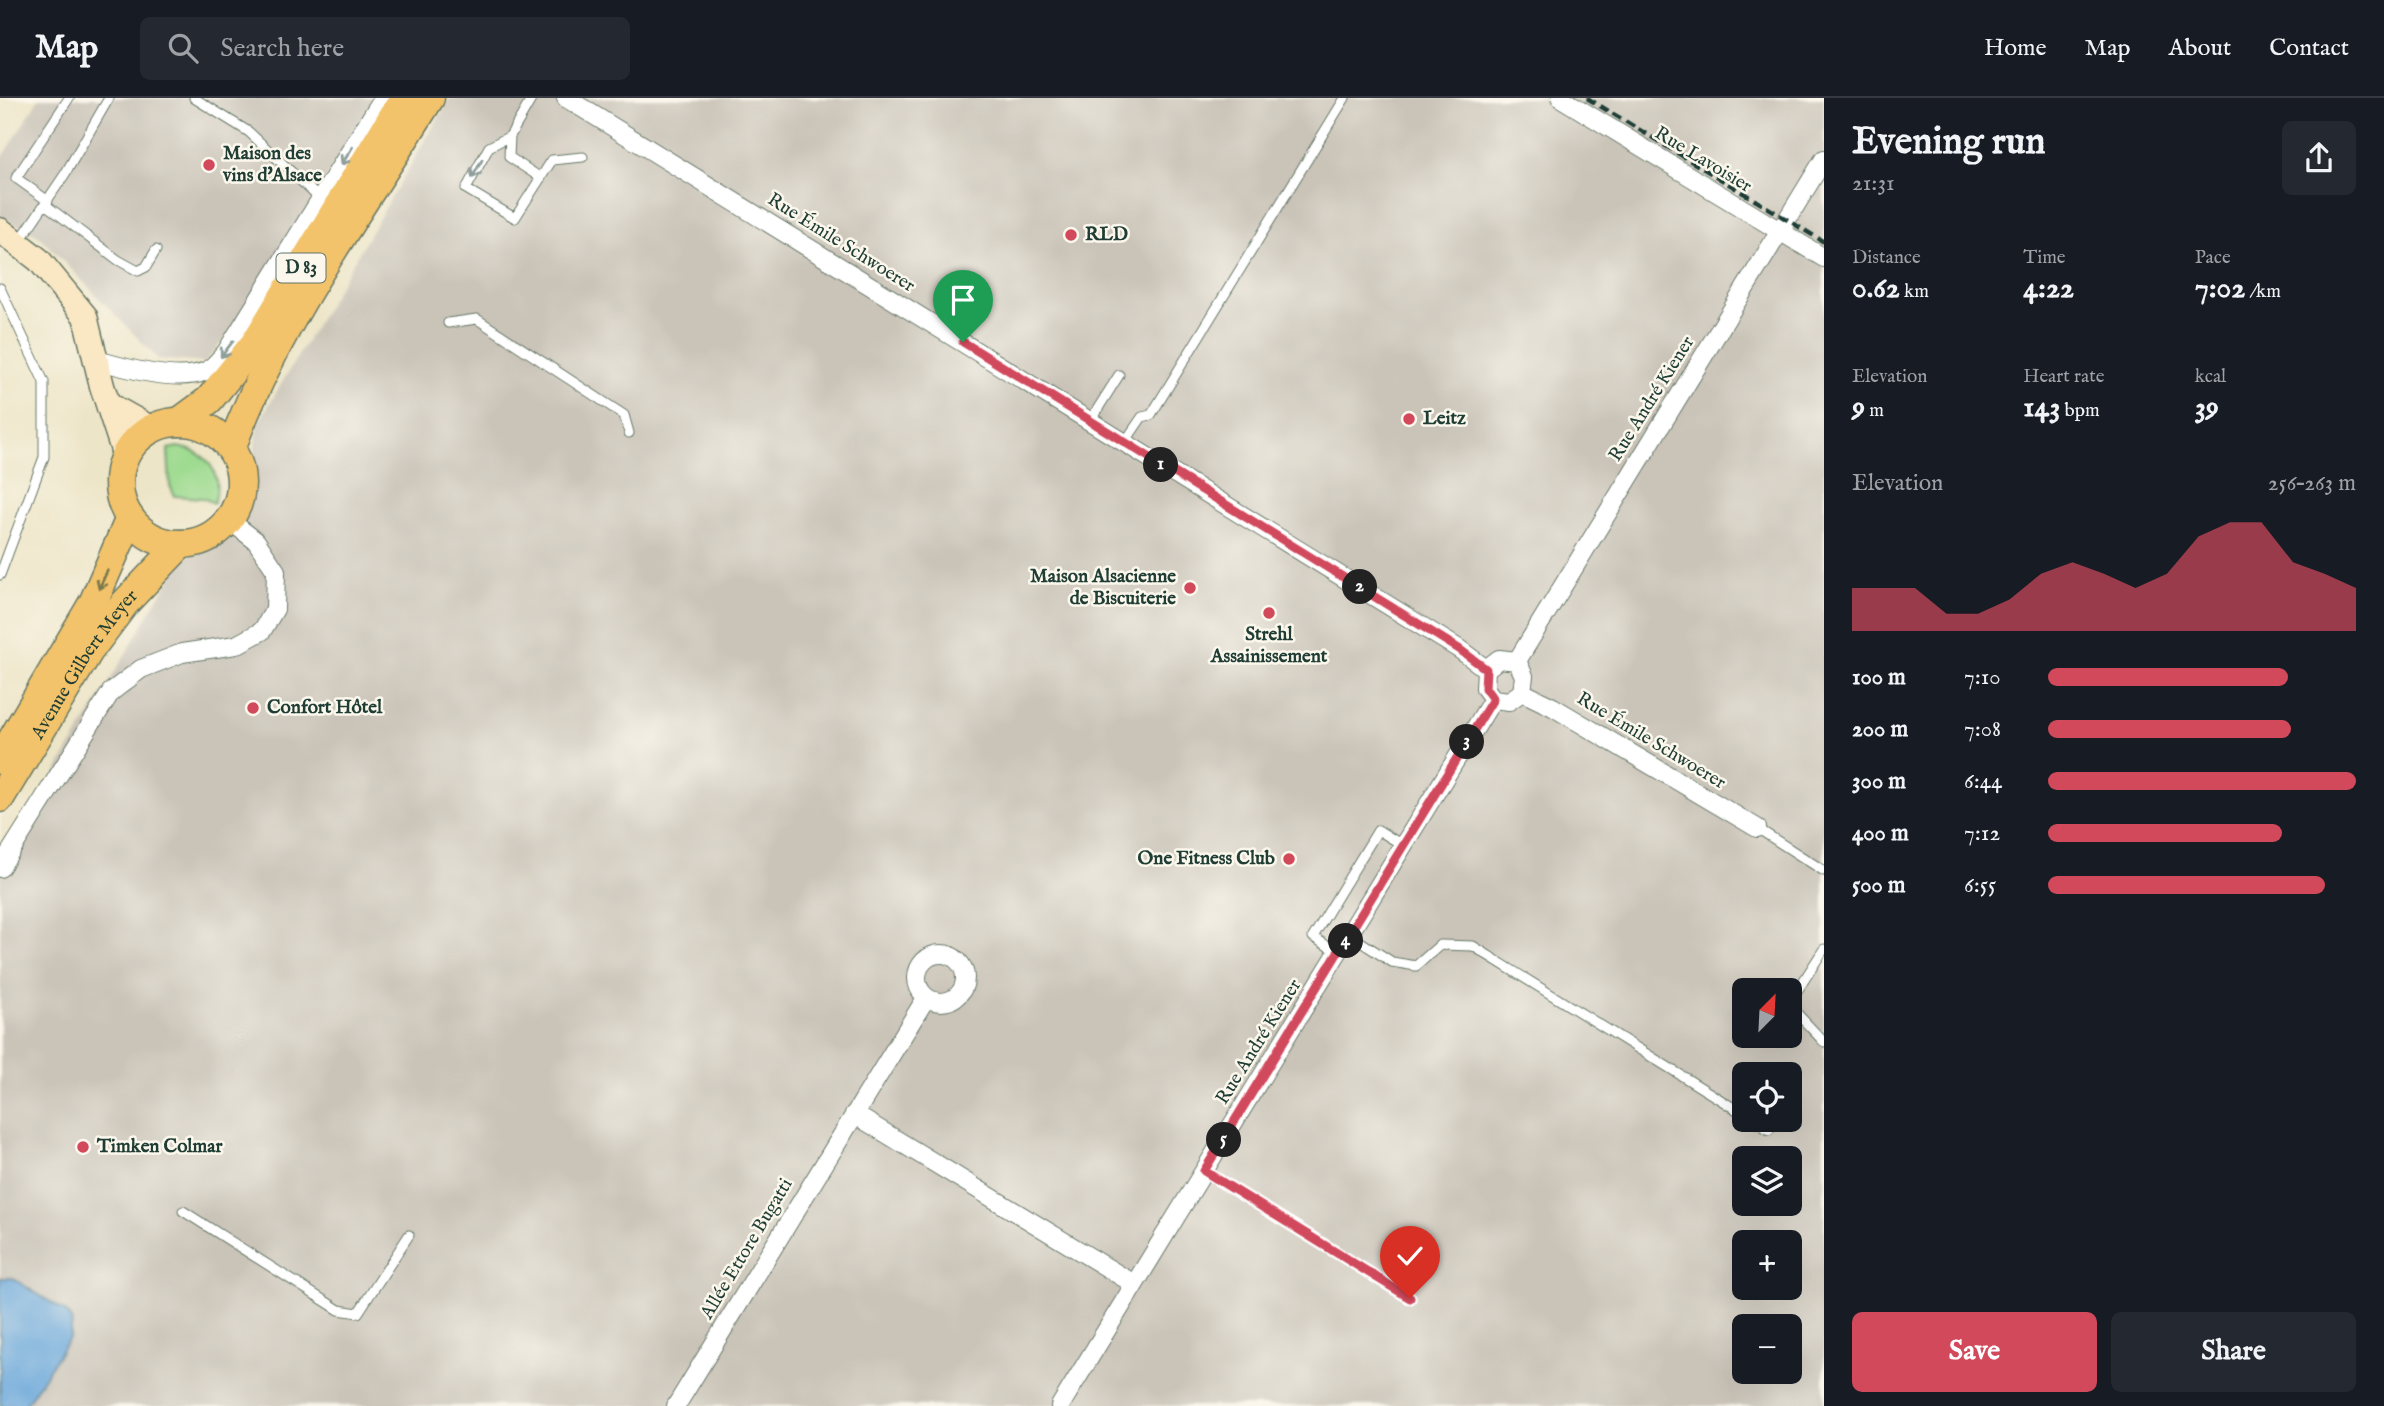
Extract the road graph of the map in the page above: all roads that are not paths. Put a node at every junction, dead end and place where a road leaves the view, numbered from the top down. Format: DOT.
graph roads {
  1 [pos="69,98"];
  2 [pos="109,98"];
  3 [pos="194,98"];
  4 [pos="383,98"];
  5 [pos="404,98"];
  6 [pos="430,98"];
  7 [pos="532,98"];
  8 [pos="566,98"];
  9 [pos="1345,98"];
  10 [pos="1561,98"];
  11 [pos="510,136"];
  12 [pos="583,157"];
  13 [pos="1824,159"];
  14 [pos="541,178"];
  15 [pos="320,199"];
  16 [pos="47,203"];
  17 [pos="1780,231"];
  18 [pos="9,236"];
  19 [pos="156,250"];
  20 [pos="1824,258"];
  21 [pos="0,288"];
  22 [pos="448,323"];
  23 [pos="97,360"];
  24 [pos="1119,375"];
  25 [pos="111,406"];
  26 [pos="1090,421"];
  27 [pos="165,425"];
  28 [pos="629,433"];
  29 [pos="1125,442"];
  30 [pos="231,449"];
  31 [pos="125,456"];
  32 [pos="130,518"];
  33 [pos="229,520"];
  34 [pos="181,544"];
  35 [pos="0,575"];
  36 [pos="1517,661"];
  37 [pos="1486,669"];
  38 [pos="1522,692"];
  39 [pos="1493,699"];
  40 [pos="0,760"];
  41 [pos="0,798"];
  42 [pos="1757,828"];
  43 [pos="1404,846"];
  44 [pos="1823,867"];
  45 [pos="0,868"];
  46 [pos="1350,935"];
  47 [pos="1824,949"];
  48 [pos="1339,953"];
  49 [pos="1802,985"];
  50 [pos="926,998"];
  51 [pos="1802,1017"];
  52 [pos="1824,1042"];
  53 [pos="1732,1107"];
  54 [pos="854,1114"];
  55 [pos="1204,1171"];
  56 [pos="183,1211"];
  57 [pos="409,1235"];
  58 [pos="1134,1284"];
  59 [pos="1410,1298"];
  60 [pos="676,1406"];
  61 [pos="1060,1406"];
  1 -- 16 [label="lane"];
  2 -- 16 [label="lane"];
  3 -- 15 [label="lane"];
  4 -- 15 [label="street, one-way"];
  5 -- 27 [label="main road, D 83"];
  6 -- 30 [label="main road, D 83"];
  7 -- 11 [label="lane"];
  8 -- 26 [label="street, Rue Émile Schwoerer"];
  9 -- 29 [label="lane"];
  10 -- 17 [label="street, Rue Lavoisier"];
  11 -- 14 [label="lane"];
  11 -- 14 [label="lane, one-way"];
  12 -- 14 [label="lane"];
  13 -- 17 [label="street, Rue André Kiener"];
  15 -- 23 [label="street, one-way"];
  16 -- 18 [label="lane"];
  16 -- 19 [label="lane"];
  17 -- 20 [label="street, Rue Lavoisier"];
  17 -- 36 [label="street, Rue André Kiener"];
  18 -- 23 [label="street"];
  21 -- 35 [label="lane"];
  22 -- 28 [label="lane"];
  23 -- 25 [label="street"];
  24 -- 26 [label="lane"];
  25 -- 27 [label="street"];
  25 -- 31 [label="street"];
  26 -- 29 [label="street, Rue Émile Schwoerer"];
  27 -- 30 [label="main road"];
  27 -- 31 [label="main road"];
  29 -- 37 [label="street, Rue Émile Schwoerer"];
  30 -- 33 [label="main road"];
  31 -- 32 [label="main road"];
  32 -- 34 [label="main road"];
  32 -- 40 [label="main road, Avenue Gilbert Meyer, one-way"];
  33 -- 34 [label="main road, Avenue Gilbert Meyer"];
  33 -- 45 [label="street"];
  34 -- 41 [label="main road, Avenue Gilbert Meyer"];
  36 -- 37 [label="street"];
  36 -- 38 [label="street"];
  37 -- 39 [label="street"];
  38 -- 39 [label="street"];
  38 -- 42 [label="street, Rue Émile Schwoerer"];
  39 -- 43 [label="street, Rue André Kiener"];
  42 -- 44 [label="lane"];
  43 -- 46 [label="street, Rue André Kiener"];
  43 -- 48 [label="lane"];
  46 -- 48 [label="street, Rue André Kiener"];
  46 -- 53 [label="lane"];
  47 -- 49 [label="lane"];
  48 -- 55 [label="street, Rue André Kiener"];
  50 -- 54 [label="street, Allée Ettore Bugatti"];
  51 -- 52 [label="lane"];
  54 -- 58 [label="street"];
  54 -- 60 [label="street, Allée Ettore Bugatti"];
  55 -- 58 [label="street, Rue André Kiener"];
  55 -- 59 [label="lane"];
  56 -- 57 [label="lane"];
  58 -- 61 [label="street, Rue André Kiener"];
}
